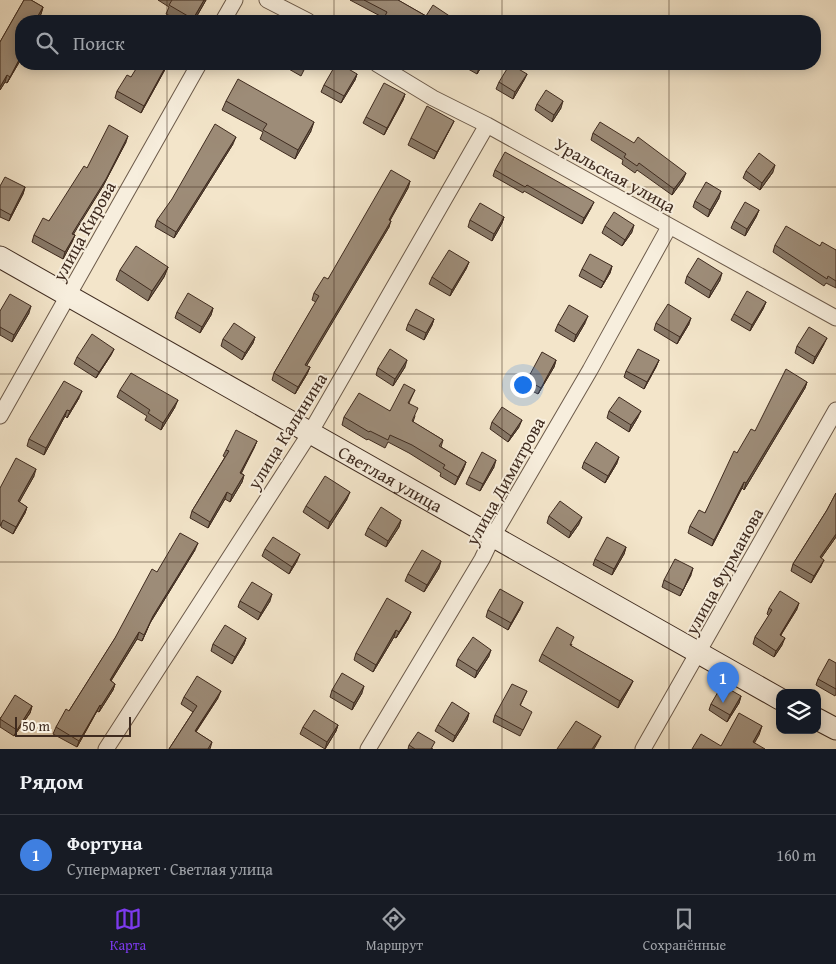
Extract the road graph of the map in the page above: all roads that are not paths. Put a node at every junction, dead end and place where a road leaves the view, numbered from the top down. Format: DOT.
graph roads {
  1 [pos="234,0"];
  2 [pos="267,0"];
  3 [pos="226,15"];
  4 [pos="296,15"];
  5 [pos="196,70"];
  6 [pos="386,70"];
  7 [pos="487,125"];
  8 [pos="668,227"];
  9 [pos="0,257"];
  10 [pos="69,295"];
  11 [pos="836,318"];
  12 [pos="836,410"];
  13 [pos="0,416"];
  14 [pos="310,433"];
  15 [pos="493,536"];
  16 [pos="698,654"];
  17 [pos="776,697"];
  18 [pos="821,721"];
  19 [pos="836,729"];
  20 [pos="106,749"];
  21 [pos="368,749"];
  22 [pos="643,749"];
  1 -- 3 [label="street"];
  2 -- 4 [label="street"];
  5 -- 10 [label="street, улица Кирова"];
  6 -- 7 [label="street, Уральская улица"];
  7 -- 8 [label="street, Уральская улица"];
  7 -- 14 [label="street, улица Калинина"];
  8 -- 11 [label="street, Уральская улица"];
  8 -- 15 [label="street, улица Димитрова"];
  9 -- 10 [label="main road, Светлая улица"];
  10 -- 13 [label="street, улица Кирова"];
  10 -- 14 [label="main road, Светлая улица"];
  12 -- 16 [label="street, улица Фурманова"];
  14 -- 15 [label="main road, Светлая улица"];
  14 -- 20 [label="street, улица Калинина"];
  15 -- 16 [label="main road, Светлая улица"];
  15 -- 21 [label="street, улица Димитрова"];
  16 -- 17 [label="main road, Светлая улица"];
  16 -- 22 [label="street, улица Фурманова"];
  18 -- 19 [label="main road"];
}
